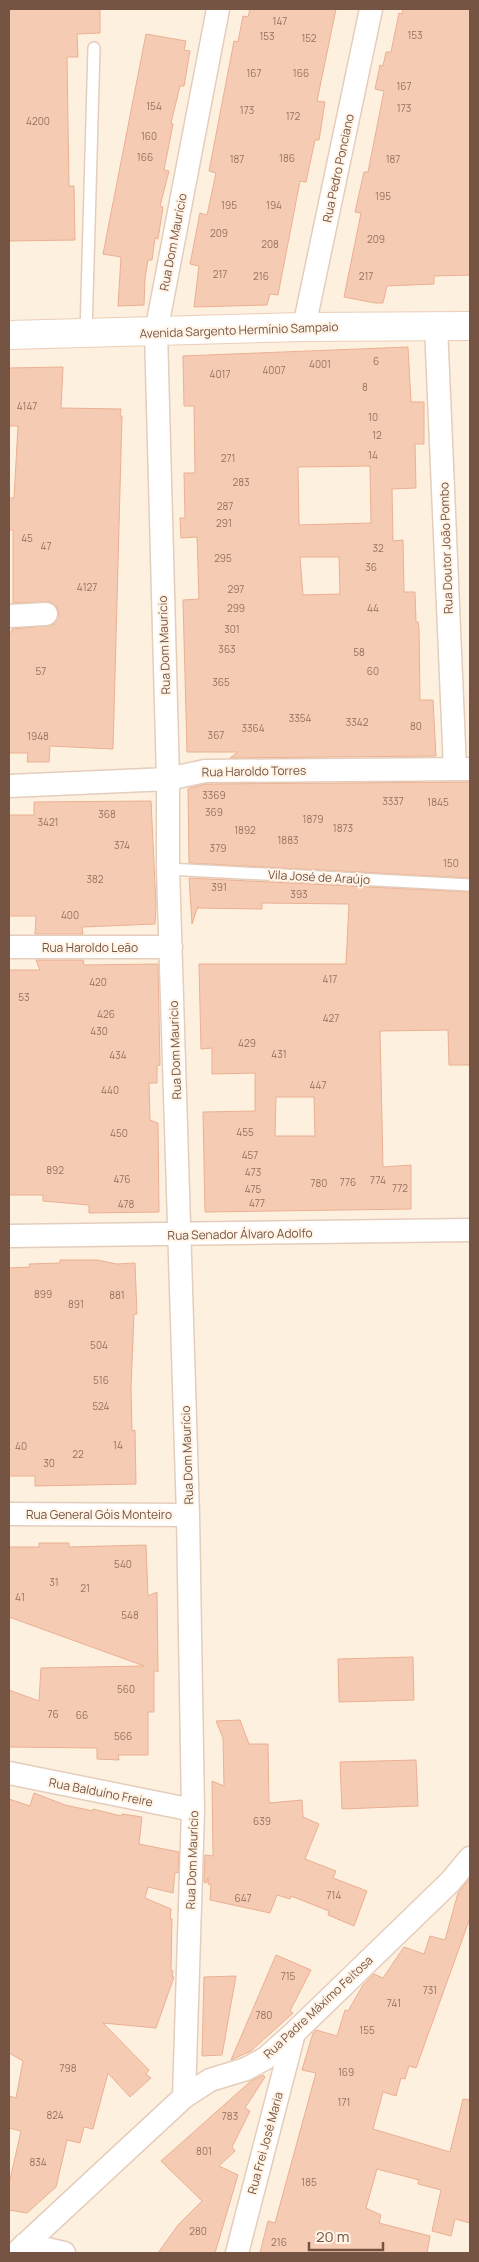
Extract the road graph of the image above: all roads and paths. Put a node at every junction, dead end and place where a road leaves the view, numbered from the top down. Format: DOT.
graph roads {
  1 [pos="218,9"];
  2 [pos="371,9"];
  3 [pos="94,48"];
  4 [pos="436,326"];
  5 [pos="470,326"];
  6 [pos="304,327"];
  7 [pos="156,332"];
  8 [pos="9,334"];
  9 [pos="86,334"];
  10 [pos="46,614"];
  11 [pos="9,616"];
  12 [pos="463,769"];
  13 [pos="168,779"];
  14 [pos="9,786"];
  15 [pos="168,868"];
  16 [pos="470,884"];
  17 [pos="9,947"];
  18 [pos="171,947"];
  19 [pos="470,1230"];
  20 [pos="181,1235"];
  21 [pos="9,1236"];
  22 [pos="9,1514"];
  23 [pos="188,1515"];
  24 [pos="9,1773"];
  25 [pos="193,1810"];
  26 [pos="470,1858"];
  27 [pos="460,1884"];
  28 [pos="294,2033"];
  29 [pos="184,2097"];
  30 [pos="20,2248"];
  31 [pos="64,2253"];
  32 [pos="236,2253"];
  1 -- 7 [label="street, Rua Dom Maurício"];
  2 -- 6 [label="street, Rua Pedro Ponciano"];
  3 -- 9 [label="lane"];
  4 -- 5 [label="main road, Avenida Sargento Hermínio Sampaio"];
  4 -- 6 [label="main road, Avenida Sargento Hermínio Sampaio"];
  4 -- 12 [label="street, Rua Doutor João Pombo"];
  6 -- 7 [label="main road, Avenida Sargento Hermínio Sampaio"];
  7 -- 9 [label="main road, Avenida Sargento Hermínio Sampaio"];
  7 -- 13 [label="street, Rua Dom Maurício"];
  8 -- 9 [label="main road, Avenida Sargento Hermínio Sampaio"];
  10 -- 11 [label="street"];
  12 -- 13 [label="street, Rua Haroldo Torres"];
  13 -- 14 [label="street, Rua Haroldo Torres"];
  13 -- 15 [label="street, Rua Dom Maurício"];
  15 -- 16 [label="lane, Vila José de Araújo"];
  15 -- 18 [label="street, Rua Dom Maurício"];
  17 -- 18 [label="street, Rua Haroldo Leão"];
  18 -- 20 [label="street, Rua Dom Maurício"];
  19 -- 20 [label="street, Rua Senador Álvaro Adolfo"];
  20 -- 21 [label="street, Rua Senador Álvaro Adolfo"];
  20 -- 23 [label="street, Rua Dom Maurício"];
  22 -- 23 [label="street, Rua General Góis Monteiro"];
  23 -- 25 [label="street, Rua Dom Maurício"];
  24 -- 25 [label="street, Rua Balduíno Freire"];
  25 -- 29 [label="street, Rua Dom Maurício"];
  26 -- 27 [label="street, Rua Padre Máximo Feitosa"];
  27 -- 28 [label="street, Rua Padre Máximo Feitosa"];
  28 -- 29 [label="street, Rua Padre Máximo Feitosa"];
  28 -- 32 [label="street, Rua Frei José Maria"];
  29 -- 30 [label="street, Rua Padre Máximo Feitosa"];
  30 -- 31 [label="street"];
}
